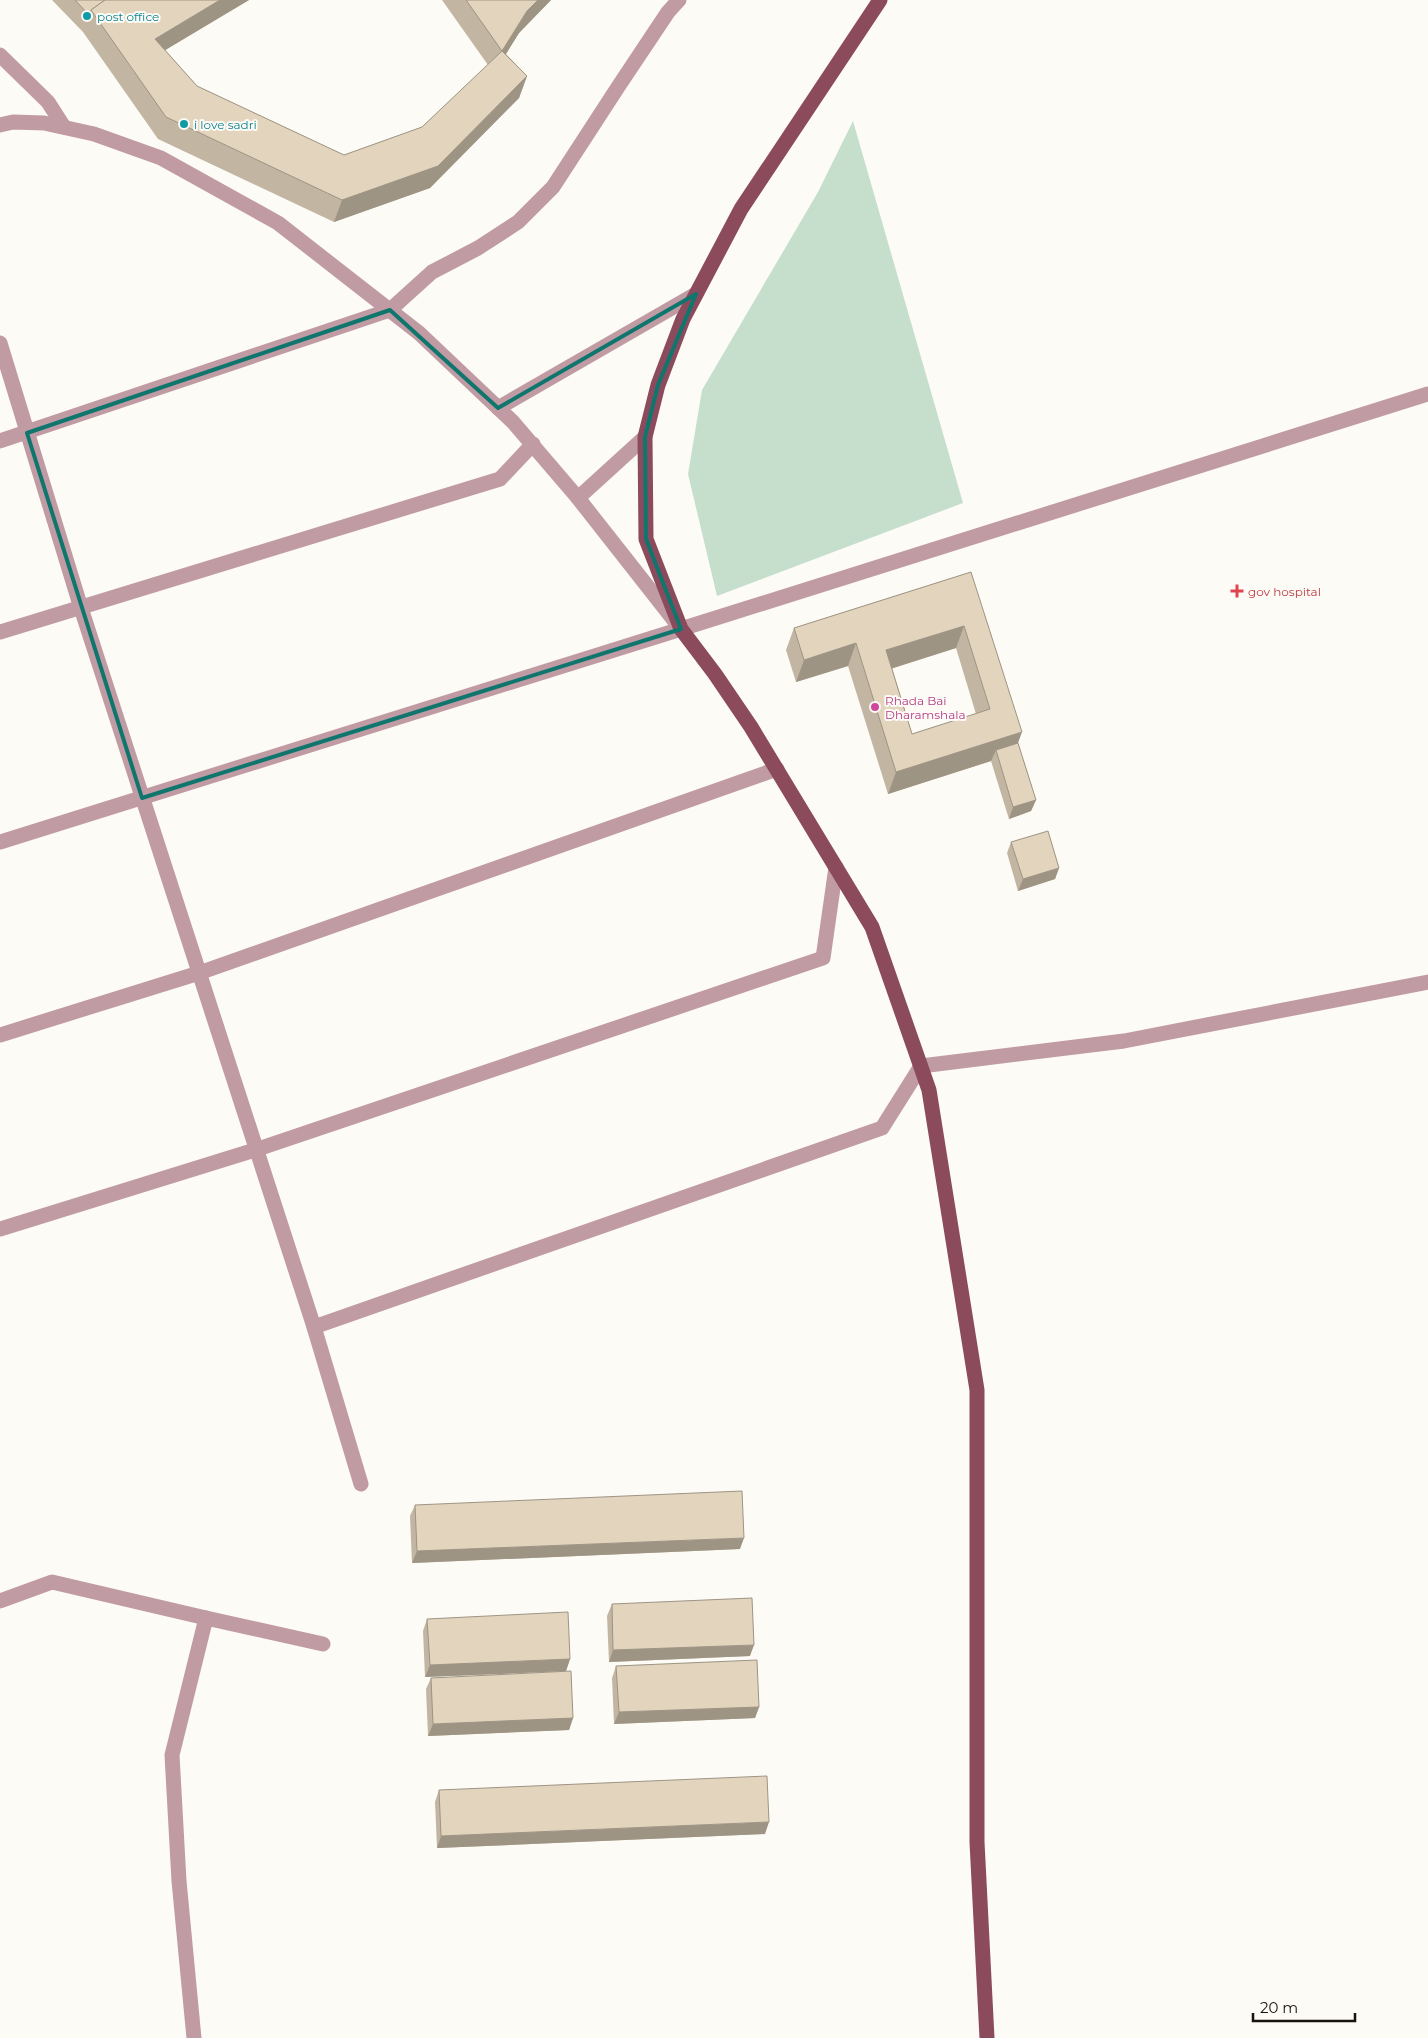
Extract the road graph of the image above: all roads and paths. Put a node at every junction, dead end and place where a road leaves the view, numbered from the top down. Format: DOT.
graph roads {
  1 [pos="679,0"];
  2 [pos="880,0"];
  3 [pos="0,55"];
  4 [pos="0,125"];
  5 [pos="64,128"];
  6 [pos="696,294"];
  7 [pos="390,310"];
  8 [pos="0,343"];
  9 [pos="1428,394"];
  10 [pos="498,408"];
  11 [pos="27,432"];
  12 [pos="645,437"];
  13 [pos="0,441"];
  14 [pos="533,444"];
  15 [pos="578,498"];
  16 [pos="80,608"];
  17 [pos="681,629"];
  18 [pos="0,632"];
  19 [pos="776,769"];
  20 [pos="142,798"];
  21 [pos="0,842"];
  22 [pos="836,867"];
  23 [pos="199,973"];
  24 [pos="1428,982"];
  25 [pos="0,1035"];
  26 [pos="921,1066"];
  27 [pos="255,1150"];
  28 [pos="0,1229"];
  29 [pos="314,1327"];
  30 [pos="362,1484"];
  31 [pos="0,1601"];
  32 [pos="206,1618"];
  33 [pos="322,1644"];
  34 [pos="194,2038"];
  35 [pos="987,2038"];
  1 -- 7 [label="street"];
  2 -- 6 [label="main road"];
  3 -- 5 [label="street"];
  4 -- 5 [label="street"];
  5 -- 7 [label="street"];
  6 -- 10 [label="street"];
  6 -- 12 [label="main road"];
  7 -- 10 [label="street"];
  7 -- 11 [label="street"];
  8 -- 11 [label="street"];
  9 -- 17 [label="street"];
  10 -- 14 [label="street"];
  11 -- 13 [label="street"];
  11 -- 16 [label="street"];
  12 -- 15 [label="street"];
  12 -- 17 [label="main road"];
  14 -- 15 [label="street"];
  14 -- 16 [label="street"];
  15 -- 17 [label="street"];
  16 -- 18 [label="street"];
  16 -- 20 [label="street"];
  17 -- 19 [label="main road"];
  17 -- 20 [label="street"];
  19 -- 22 [label="main road"];
  19 -- 23 [label="street"];
  20 -- 21 [label="street"];
  20 -- 23 [label="street"];
  22 -- 26 [label="main road"];
  22 -- 27 [label="street"];
  23 -- 25 [label="street"];
  23 -- 27 [label="street"];
  24 -- 26 [label="street"];
  26 -- 29 [label="street"];
  26 -- 35 [label="main road"];
  27 -- 28 [label="street"];
  27 -- 29 [label="street"];
  29 -- 30 [label="street"];
  31 -- 32 [label="street"];
  32 -- 33 [label="street"];
  32 -- 34 [label="street"];
}
